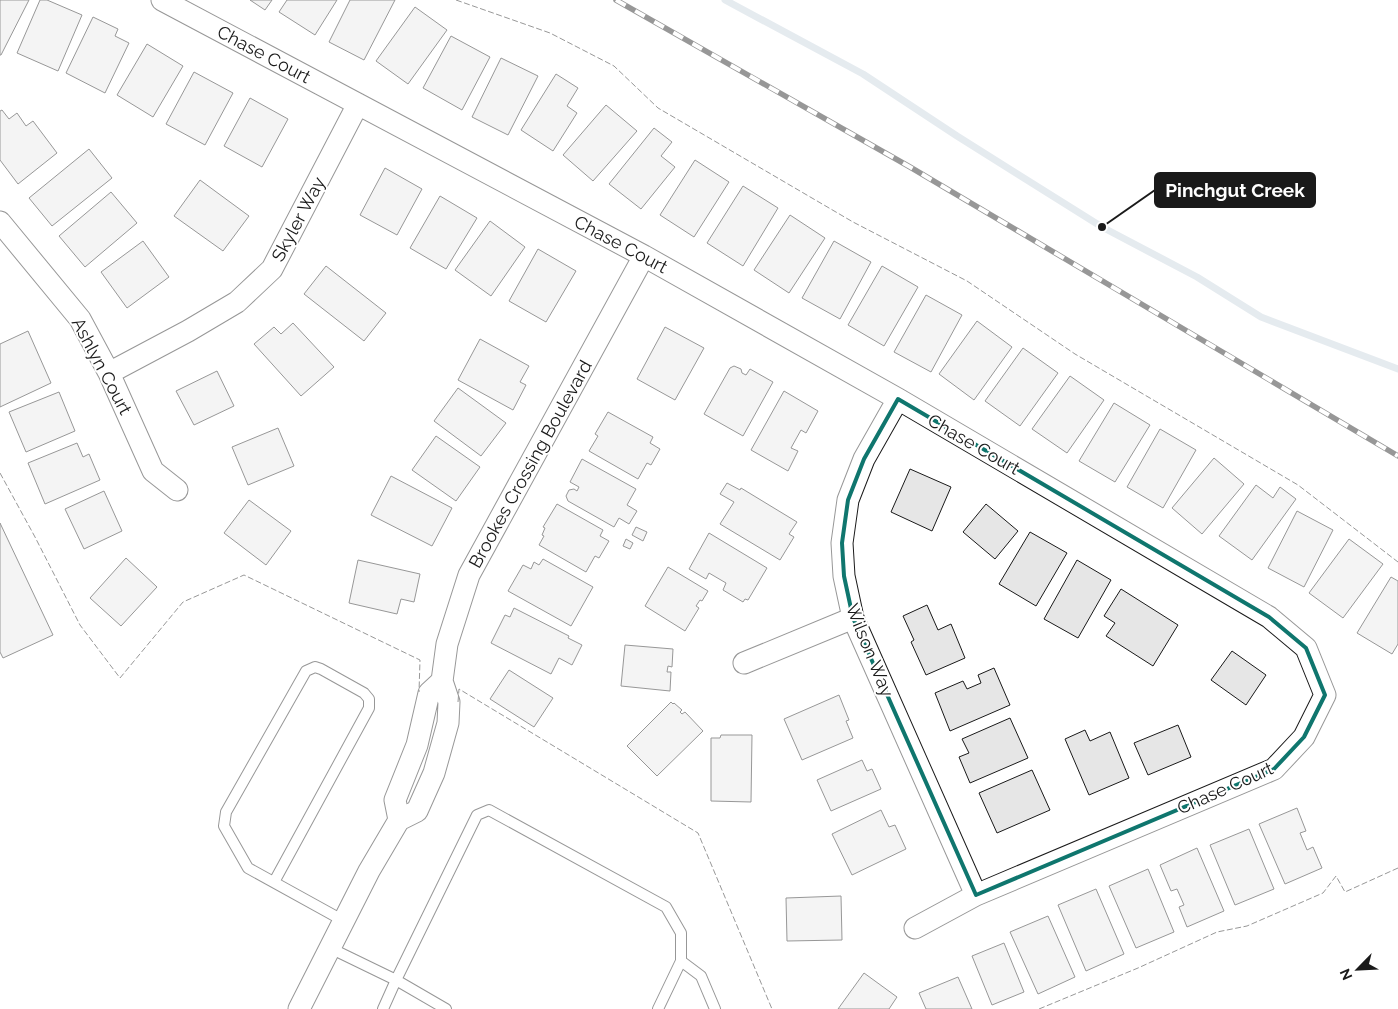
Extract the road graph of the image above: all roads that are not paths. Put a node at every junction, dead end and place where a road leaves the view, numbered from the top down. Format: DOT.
graph roads {
  1 [pos="162,0"];
  2 [pos="358,104"];
  3 [pos="0,222"];
  4 [pos="644,256"];
  5 [pos="110,373"];
  6 [pos="898,399"];
  7 [pos="177,490"];
  8 [pos="853,618"];
  9 [pos="744,663"];
  10 [pos="274,882"];
  11 [pos="976,895"];
  12 [pos="344,921"];
  13 [pos="915,928"];
  14 [pos="330,948"];
  15 [pos="681,962"];
  16 [pos="396,980"];
  17 [pos="299,1009"];
  18 [pos="383,1009"];
  19 [pos="446,1009"];
  20 [pos="658,1009"];
  21 [pos="716,1009"];
  1 -- 2 [label="street, Chase Court"];
  2 -- 4 [label="street, Chase Court"];
  2 -- 5 [label="street, Skyler Way"];
  3 -- 5 [label="street, Ashlyn Court"];
  4 -- 6 [label="street, Chase Court"];
  4 -- 12 [label="street, Brookes Crossing Boulevard"];
  5 -- 7 [label="street, Ashlyn Court"];
  6 -- 8 [label="street, Wilson Way"];
  6 -- 11 [label="street, Chase Court"];
  8 -- 9 [label="street"];
  8 -- 11 [label="street, Wilson Way"];
  10 -- 10 [label="lane"];
  10 -- 12 [label="lane"];
  11 -- 13 [label="street, Chase Court"];
  12 -- 14 [label="street, Brookes Crossing Boulevard"];
  14 -- 16 [label="lane"];
  14 -- 17 [label="street, Brookes Crossing Boulevard"];
  15 -- 16 [label="lane"];
  15 -- 20 [label="lane"];
  15 -- 21 [label="lane"];
  16 -- 18 [label="lane"];
  16 -- 19 [label="lane"];
}
